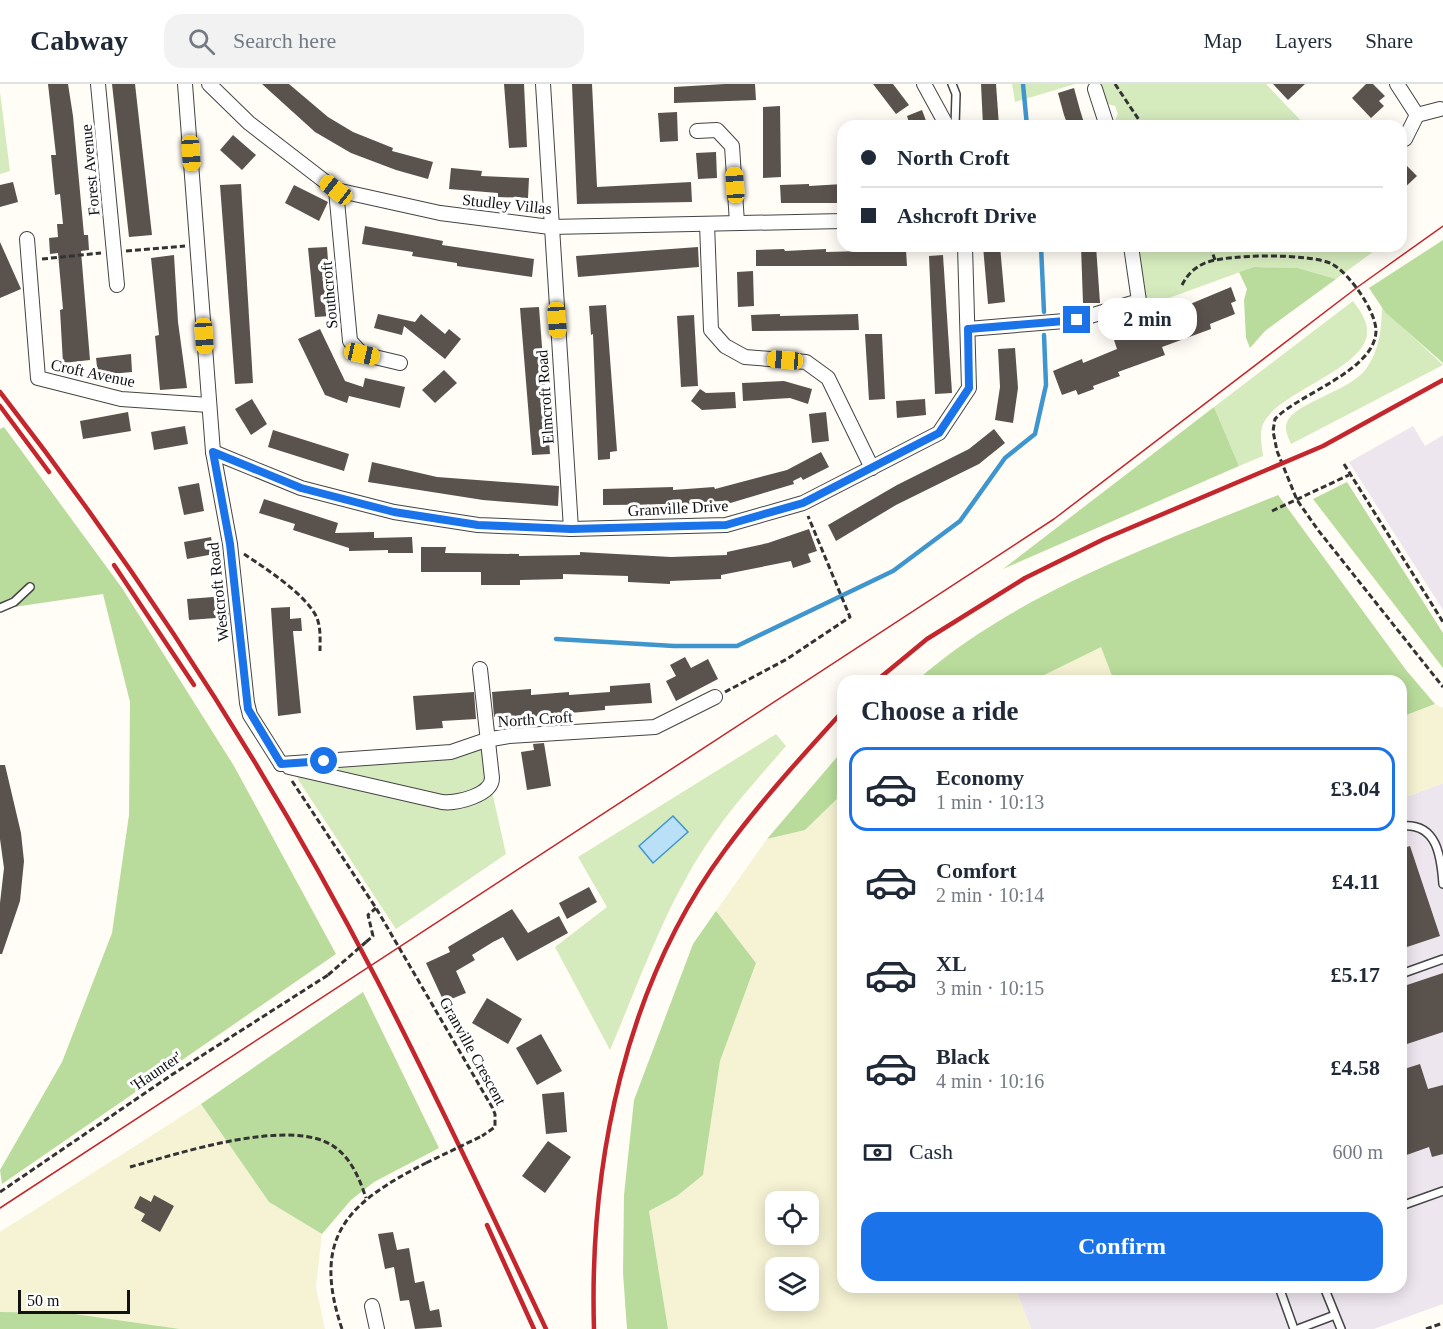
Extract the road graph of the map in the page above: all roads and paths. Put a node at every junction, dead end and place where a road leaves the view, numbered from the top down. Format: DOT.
graph roads {
  1 [pos="98,84"];
  2 [pos="185,84"];
  3 [pos="209,84"];
  4 [pos="543,84"];
  5 [pos="924,84"];
  6 [pos="952,84"];
  7 [pos="1115,84"];
  8 [pos="1397,84"];
  9 [pos="1095,89"];
  10 [pos="1440,109"];
  11 [pos="1417,115"];
  12 [pos="1108,117"];
  13 [pos="944,120"];
  14 [pos="955,120"];
  15 [pos="1139,120"];
  16 [pos="697,131"];
  17 [pos="1407,137"];
  18 [pos="336,190"];
  19 [pos="837,221"];
  20 [pos="737,223"];
  21 [pos="707,224"];
  22 [pos="550,227"];
  23 [pos="27,239"];
  24 [pos="965,252"];
  25 [pos="1132,252"];
  26 [pos="1212,252"];
  27 [pos="1215,260"];
  28 [pos="117,285"];
  29 [pos="1182,285"];
  30 [pos="968,329"];
  31 [pos="400,363"];
  32 [pos="209,405"];
  33 [pos="213,452"];
  34 [pos="1344,464"];
  35 [pos="873,468"];
  36 [pos="1350,475"];
  37 [pos="1297,500"];
  38 [pos="803,503"];
  39 [pos="1272,511"];
  40 [pos="571,529"];
  41 [pos="230,544"];
  42 [pos="30,587"];
  43 [pos="0,608"];
  44 [pos="1443,622"];
  45 [pos="320,651"];
  46 [pos="480,669"];
  47 [pos="1443,687"];
  48 [pos="716,697"];
  49 [pos="486,740"];
  50 [pos="281,764"];
  51 [pos="1407,825"];
  52 [pos="1443,881"];
  53 [pos="376,908"];
  54 [pos="1443,959"];
  55 [pos="1407,972"];
  56 [pos="130,1167"];
  57 [pos="1443,1191"];
  58 [pos="0,1192"];
  59 [pos="366,1198"];
  60 [pos="1407,1204"];
  61 [pos="1281,1293"];
  62 [pos="1326,1293"];
  63 [pos="372,1306"];
  64 [pos="1335,1315"];
  65 [pos="1443,1323"];
  66 [pos="342,1329"];
  67 [pos="377,1329"];
  68 [pos="1296,1329"];
  69 [pos="1341,1329"];
  70 [pos="1426,1329"];
  1 -- 28 [label="street, Forest Avenue"];
  2 -- 32 [label="street, Westcroft Road"];
  3 -- 18 [label="street, Studley Villas"];
  4 -- 22 [label="street, Elmcroft Road"];
  5 -- 13 [label="street"];
  6 -- 14 [label="lane"];
  7 -- 15 [label="path"];
  8 -- 11 [label="street"];
  9 -- 12 [label="street"];
  10 -- 11 [label="street"];
  11 -- 17 [label="street"];
  16 -- 20 [label="street"];
  18 -- 22 [label="street, Studley Villas"];
  18 -- 31 [label="street, Southcroft"];
  19 -- 20 [label="street, Studley Villas"];
  20 -- 21 [label="street, Studley Villas"];
  21 -- 22 [label="street, Studley Villas"];
  21 -- 35 [label="street"];
  22 -- 40 [label="street, Elmcroft Road"];
  23 -- 32 [label="street, Croft Avenue"];
  24 -- 30 [label="street, Granville Drive"];
  25 -- 30 [label="street"];
  26 -- 27 [label="path"];
  27 -- 29 [label="path"];
  27 -- 37 [label="path"];
  30 -- 35 [label="street, Granville Drive"];
  32 -- 33 [label="street, Westcroft Road"];
  33 -- 40 [label="street, Granville Drive"];
  33 -- 41 [label="street, Westcroft Road"];
  34 -- 36 [label="path"];
  35 -- 38 [label="street, Granville Drive"];
  36 -- 37 [label="path"];
  36 -- 44 [label="path"];
  37 -- 39 [label="path"];
  37 -- 47 [label="path"];
  38 -- 40 [label="street, Granville Drive"];
  38 -- 48 [label="path"];
  41 -- 45 [label="path"];
  41 -- 50 [label="street, Westcroft Road"];
  42 -- 43 [label="lane"];
  46 -- 49 [label="street"];
  48 -- 49 [label="street, North Croft"];
  49 -- 50 [label="street, North Croft"];
  49 -- 50 [label="street"];
  50 -- 53 [label="path"];
  51 -- 52 [label="lane"];
  53 -- 58 [label="path, 'Haunter', bridge"];
  53 -- 59 [label="path, Granville Crescent, bridge"];
  54 -- 55 [label="lane"];
  56 -- 59 [label="path"];
  57 -- 60 [label="lane"];
  59 -- 66 [label="path"];
  61 -- 68 [label="lane"];
  62 -- 64 [label="lane"];
  63 -- 67 [label="street"];
  64 -- 68 [label="lane"];
  64 -- 69 [label="lane"];
  65 -- 70 [label="path"];
}
